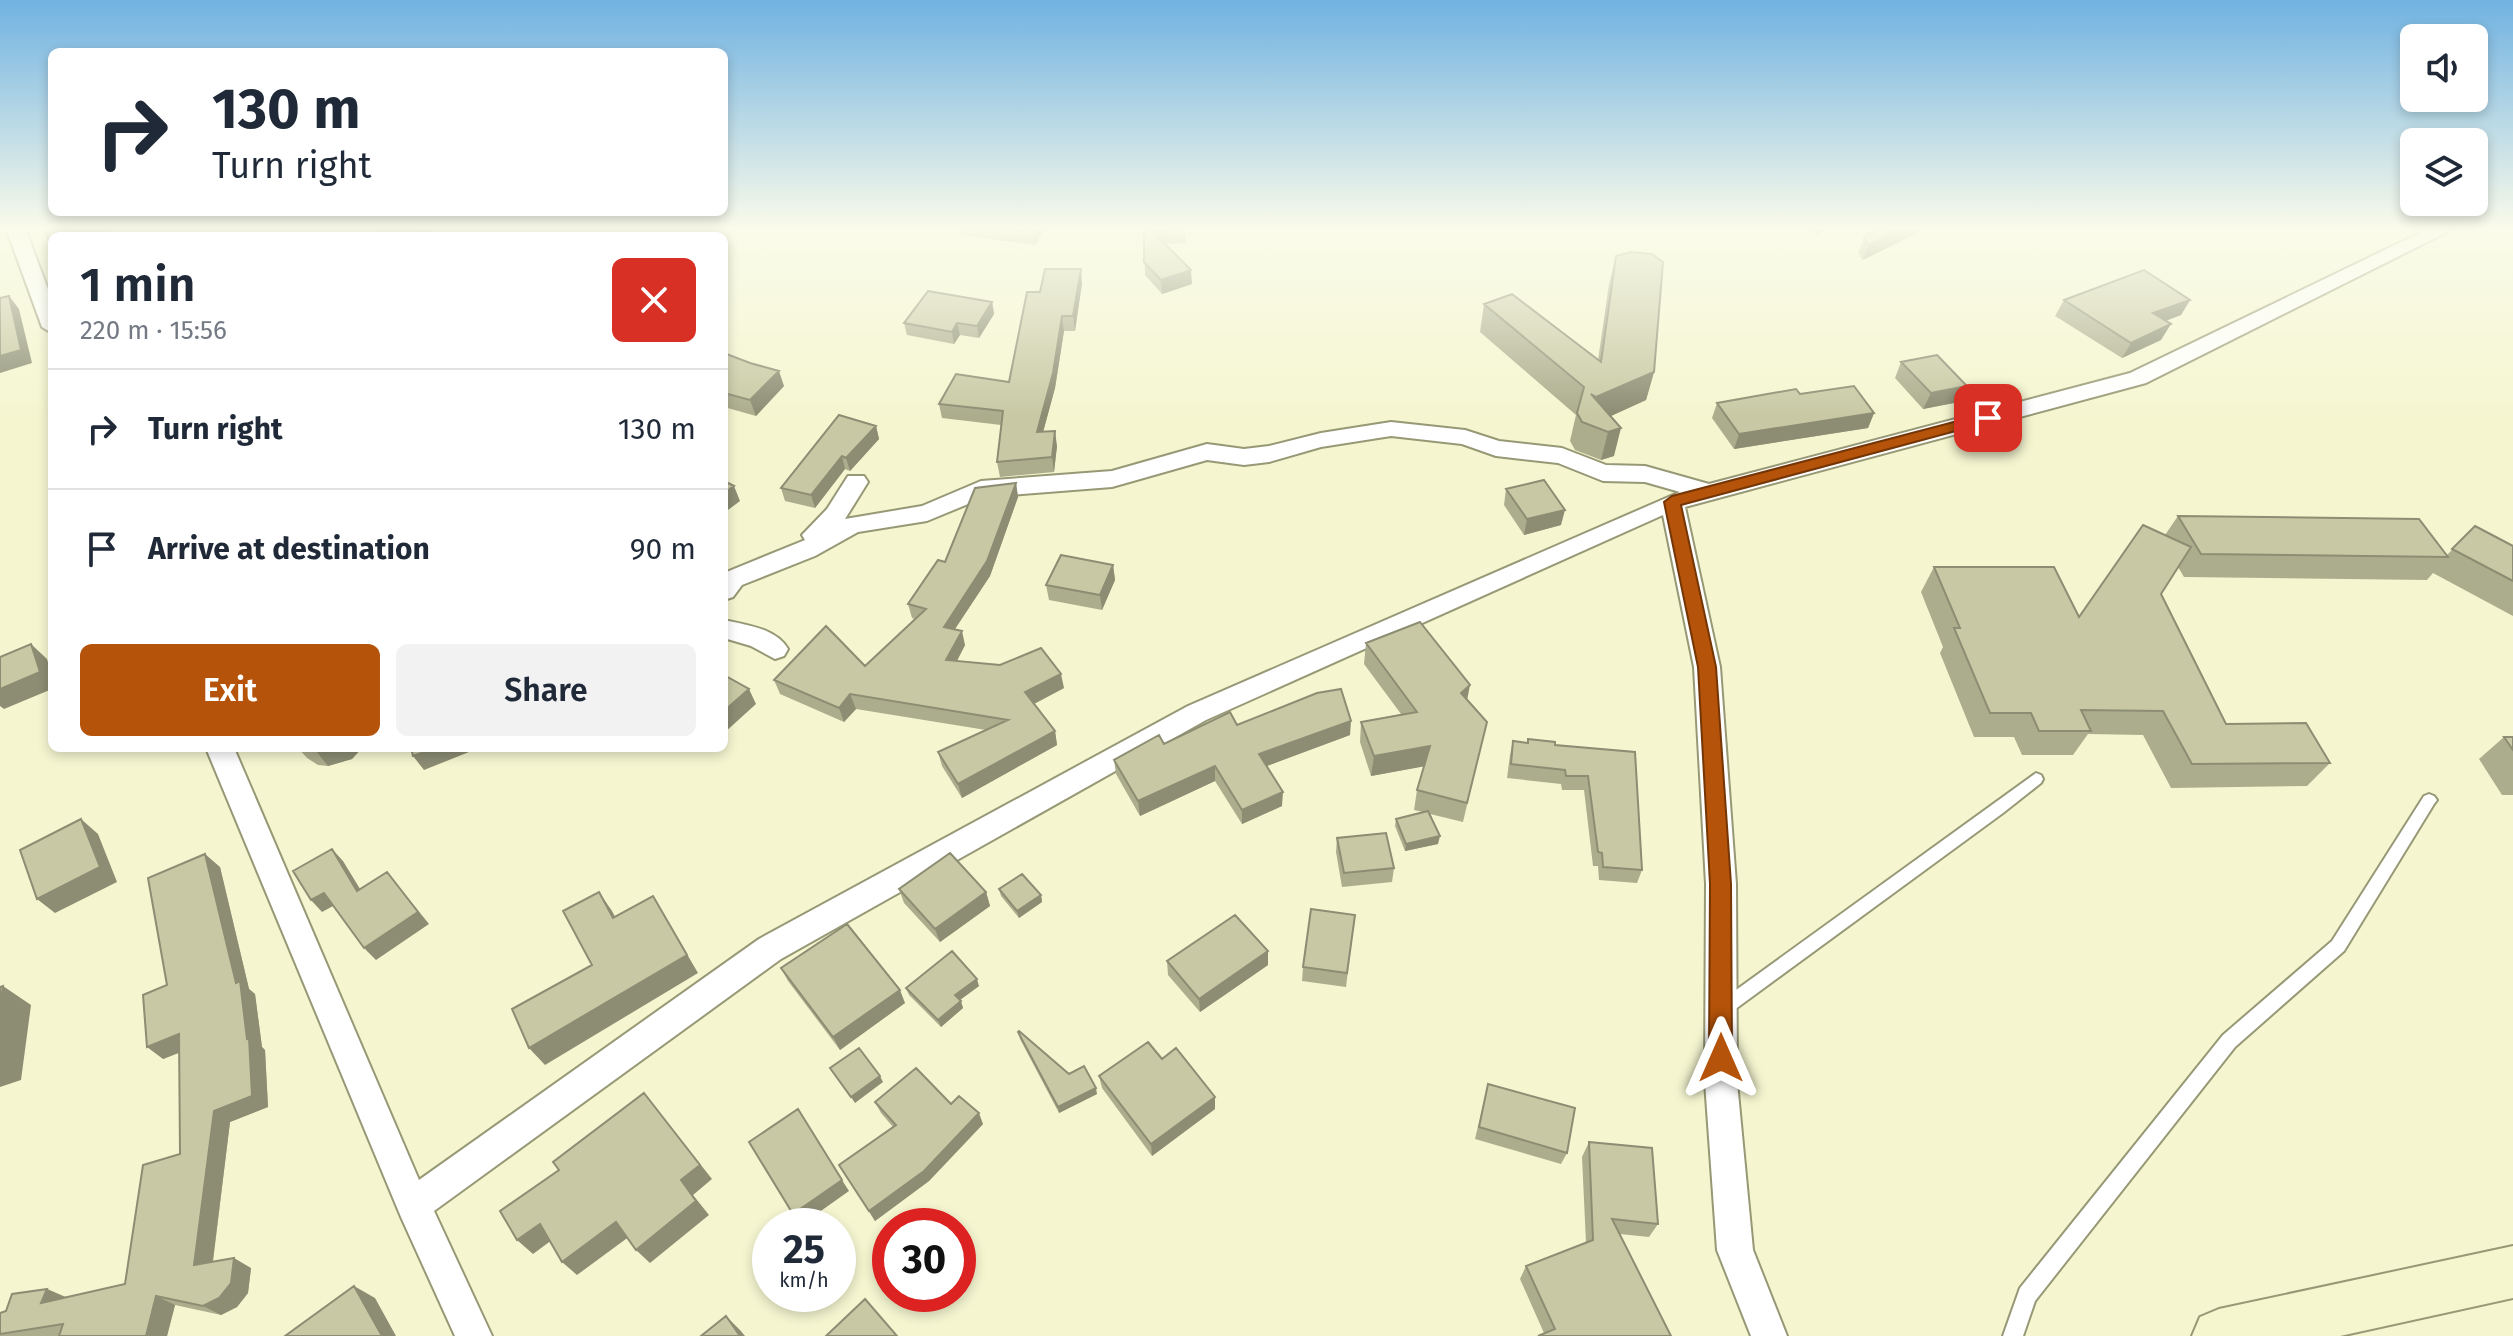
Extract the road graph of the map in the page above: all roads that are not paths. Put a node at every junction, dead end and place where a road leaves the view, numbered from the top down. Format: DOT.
graph roads {
  1 [pos="38,290"];
  2 [pos="2318,290"];
  3 [pos="48,316"];
  4 [pos="856,482"];
  5 [pos="1705,491"];
  6 [pos="1672,502"];
  7 [pos="839,522"];
  8 [pos="728,586"];
  9 [pos="728,630"];
  10 [pos="775,649"];
  11 [pos="222,752"];
  12 [pos="2036,779"];
  13 [pos="2429,800"];
  14 [pos="1720,1011"];
  15 [pos="413,1205"];
  16 [pos="2513,1272"];
  17 [pos="474,1336"];
  18 [pos="1769,1336"];
  19 [pos="2013,1336"];
  20 [pos="2219,1336"];
  1 -- 3 [label="street"];
  2 -- 5 [label="street"];
  4 -- 7 [label="street"];
  5 -- 6 [label="street"];
  5 -- 7 [label="street"];
  6 -- 14 [label="street"];
  6 -- 15 [label="street"];
  7 -- 8 [label="street"];
  9 -- 10 [label="street"];
  11 -- 15 [label="street"];
  12 -- 14 [label="lane"];
  13 -- 19 [label="lane"];
  14 -- 18 [label="street"];
  15 -- 17 [label="street"];
  16 -- 20 [label="main road"];
}
